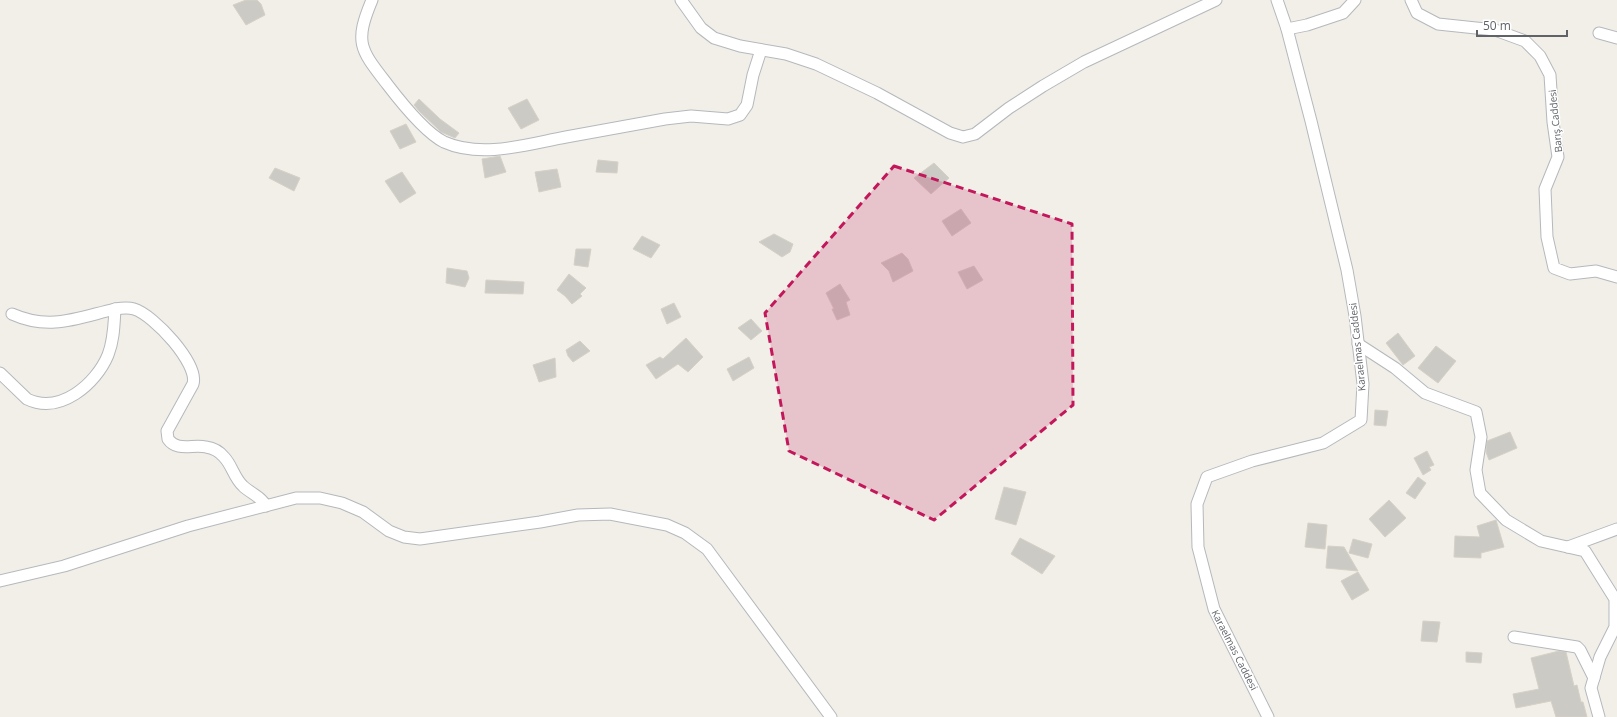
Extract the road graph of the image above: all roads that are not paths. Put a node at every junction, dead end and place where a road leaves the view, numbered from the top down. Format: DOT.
graph roads {
  1 [pos="372,0"];
  2 [pos="681,0"];
  3 [pos="1216,0"];
  4 [pos="1277,0"];
  5 [pos="1355,0"];
  6 [pos="1411,0"];
  7 [pos="1287,29"];
  8 [pos="1599,33"];
  9 [pos="1617,38"];
  10 [pos="761,50"];
  11 [pos="1617,277"];
  12 [pos="115,309"];
  13 [pos="12,314"];
  14 [pos="1358,344"];
  15 [pos="0,372"];
  16 [pos="266,506"];
  17 [pos="1617,529"];
  18 [pos="1568,547"];
  19 [pos="0,581"];
  20 [pos="1514,637"];
  21 [pos="1594,678"];
  22 [pos="831,717"];
  23 [pos="1268,717"];
  24 [pos="1599,717"];
  1 -- 10 [label="street"];
  2 -- 10 [label="street"];
  3 -- 10 [label="street"];
  4 -- 7 [label="street, Karaelmas Caddesi"];
  5 -- 7 [label="street"];
  6 -- 11 [label="street, Barış Caddesi"];
  7 -- 14 [label="street, Karaelmas Caddesi"];
  8 -- 9 [label="street"];
  12 -- 13 [label="street"];
  12 -- 15 [label="street"];
  12 -- 16 [label="street"];
  14 -- 18 [label="street"];
  14 -- 23 [label="street, Karaelmas Caddesi"];
  16 -- 19 [label="street"];
  16 -- 22 [label="street"];
  17 -- 18 [label="street"];
  18 -- 21 [label="street"];
  20 -- 21 [label="street"];
  21 -- 24 [label="street"];
}
